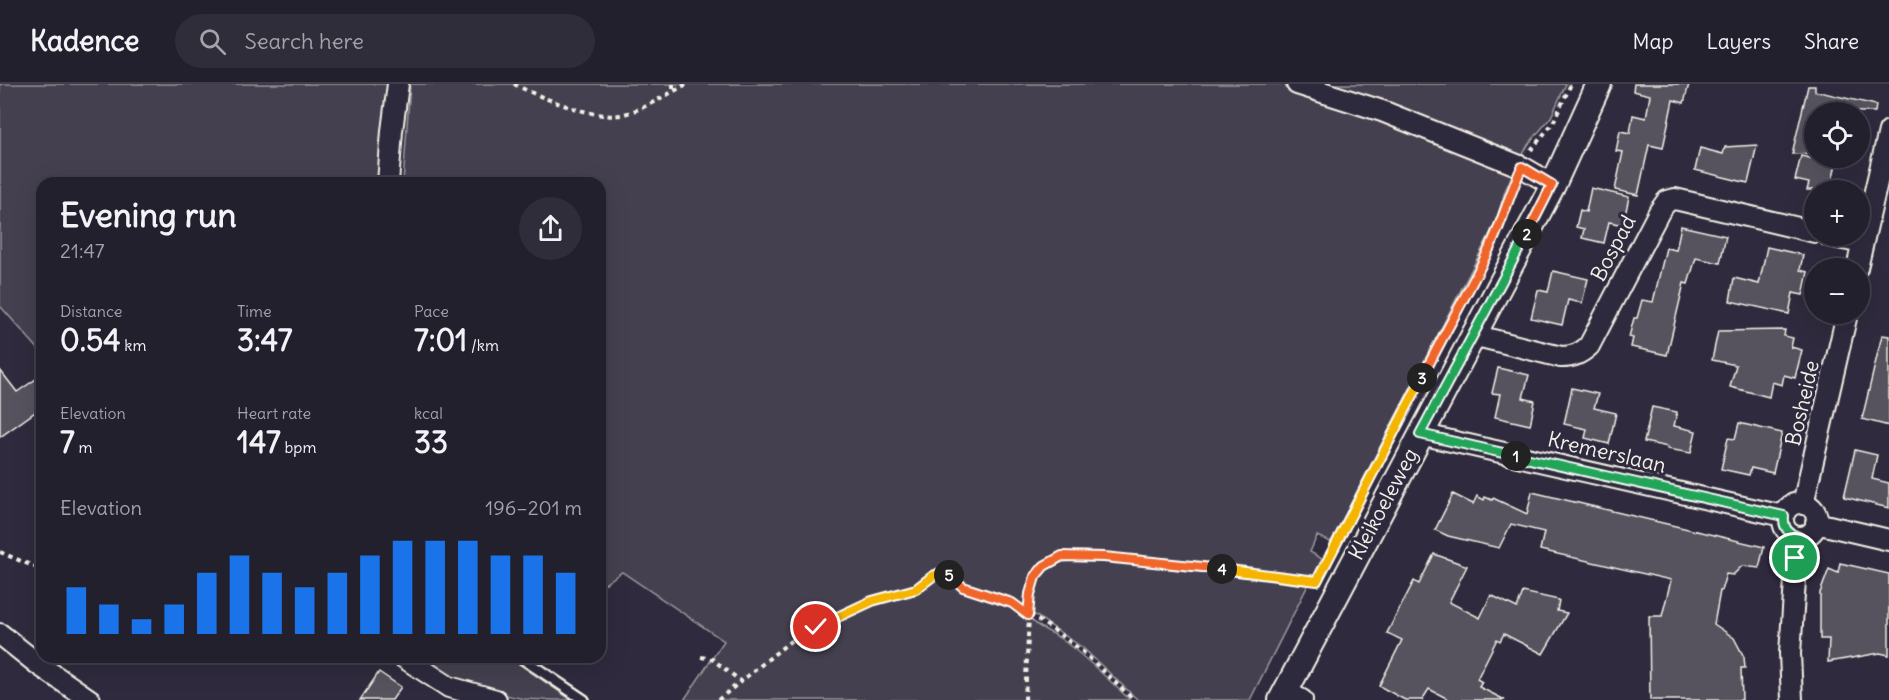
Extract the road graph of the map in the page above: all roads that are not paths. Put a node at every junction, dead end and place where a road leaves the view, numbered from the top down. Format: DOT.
graph roads {
  1 [pos="398,84"];
  2 [pos="1297,84"];
  3 [pos="1599,84"];
  4 [pos="1889,130"];
  5 [pos="388,177"];
  6 [pos="1552,185"];
  7 [pos="1870,210"];
  8 [pos="1804,229"];
  9 [pos="1844,324"];
  10 [pos="1473,335"];
  11 [pos="1420,434"];
  12 [pos="1803,504"];
  13 [pos="1784,516"];
  14 [pos="1816,523"];
  15 [pos="1798,537"];
  16 [pos="1889,540"];
  17 [pos="0,634"];
  18 [pos="36,663"];
  19 [pos="36,663"];
  20 [pos="412,663"];
  21 [pos="529,663"];
  22 [pos="1290,697"];
  23 [pos="90,700"];
  24 [pos="496,700"];
  25 [pos="584,700"];
  26 [pos="1792,700"];
  1 -- 5 [label="street"];
  2 -- 6 [label="street"];
  3 -- 6 [label="street, Kleikoeleweg"];
  4 -- 7 [label="street"];
  6 -- 10 [label="street, Kleikoeleweg"];
  8 -- 10 [label="street, Bospad"];
  9 -- 12 [label="street, Bosheide"];
  10 -- 11 [label="street, Kleikoeleweg"];
  11 -- 13 [label="street, Kremerslaan"];
  11 -- 22 [label="street, Kleikoeleweg"];
  12 -- 13 [label="street"];
  12 -- 14 [label="street"];
  13 -- 15 [label="street"];
  14 -- 15 [label="street"];
  14 -- 16 [label="street"];
  15 -- 26 [label="street"];
  17 -- 19 [label="street"];
  18 -- 23 [label="street"];
  20 -- 24 [label="street"];
  21 -- 25 [label="lane"];
}
